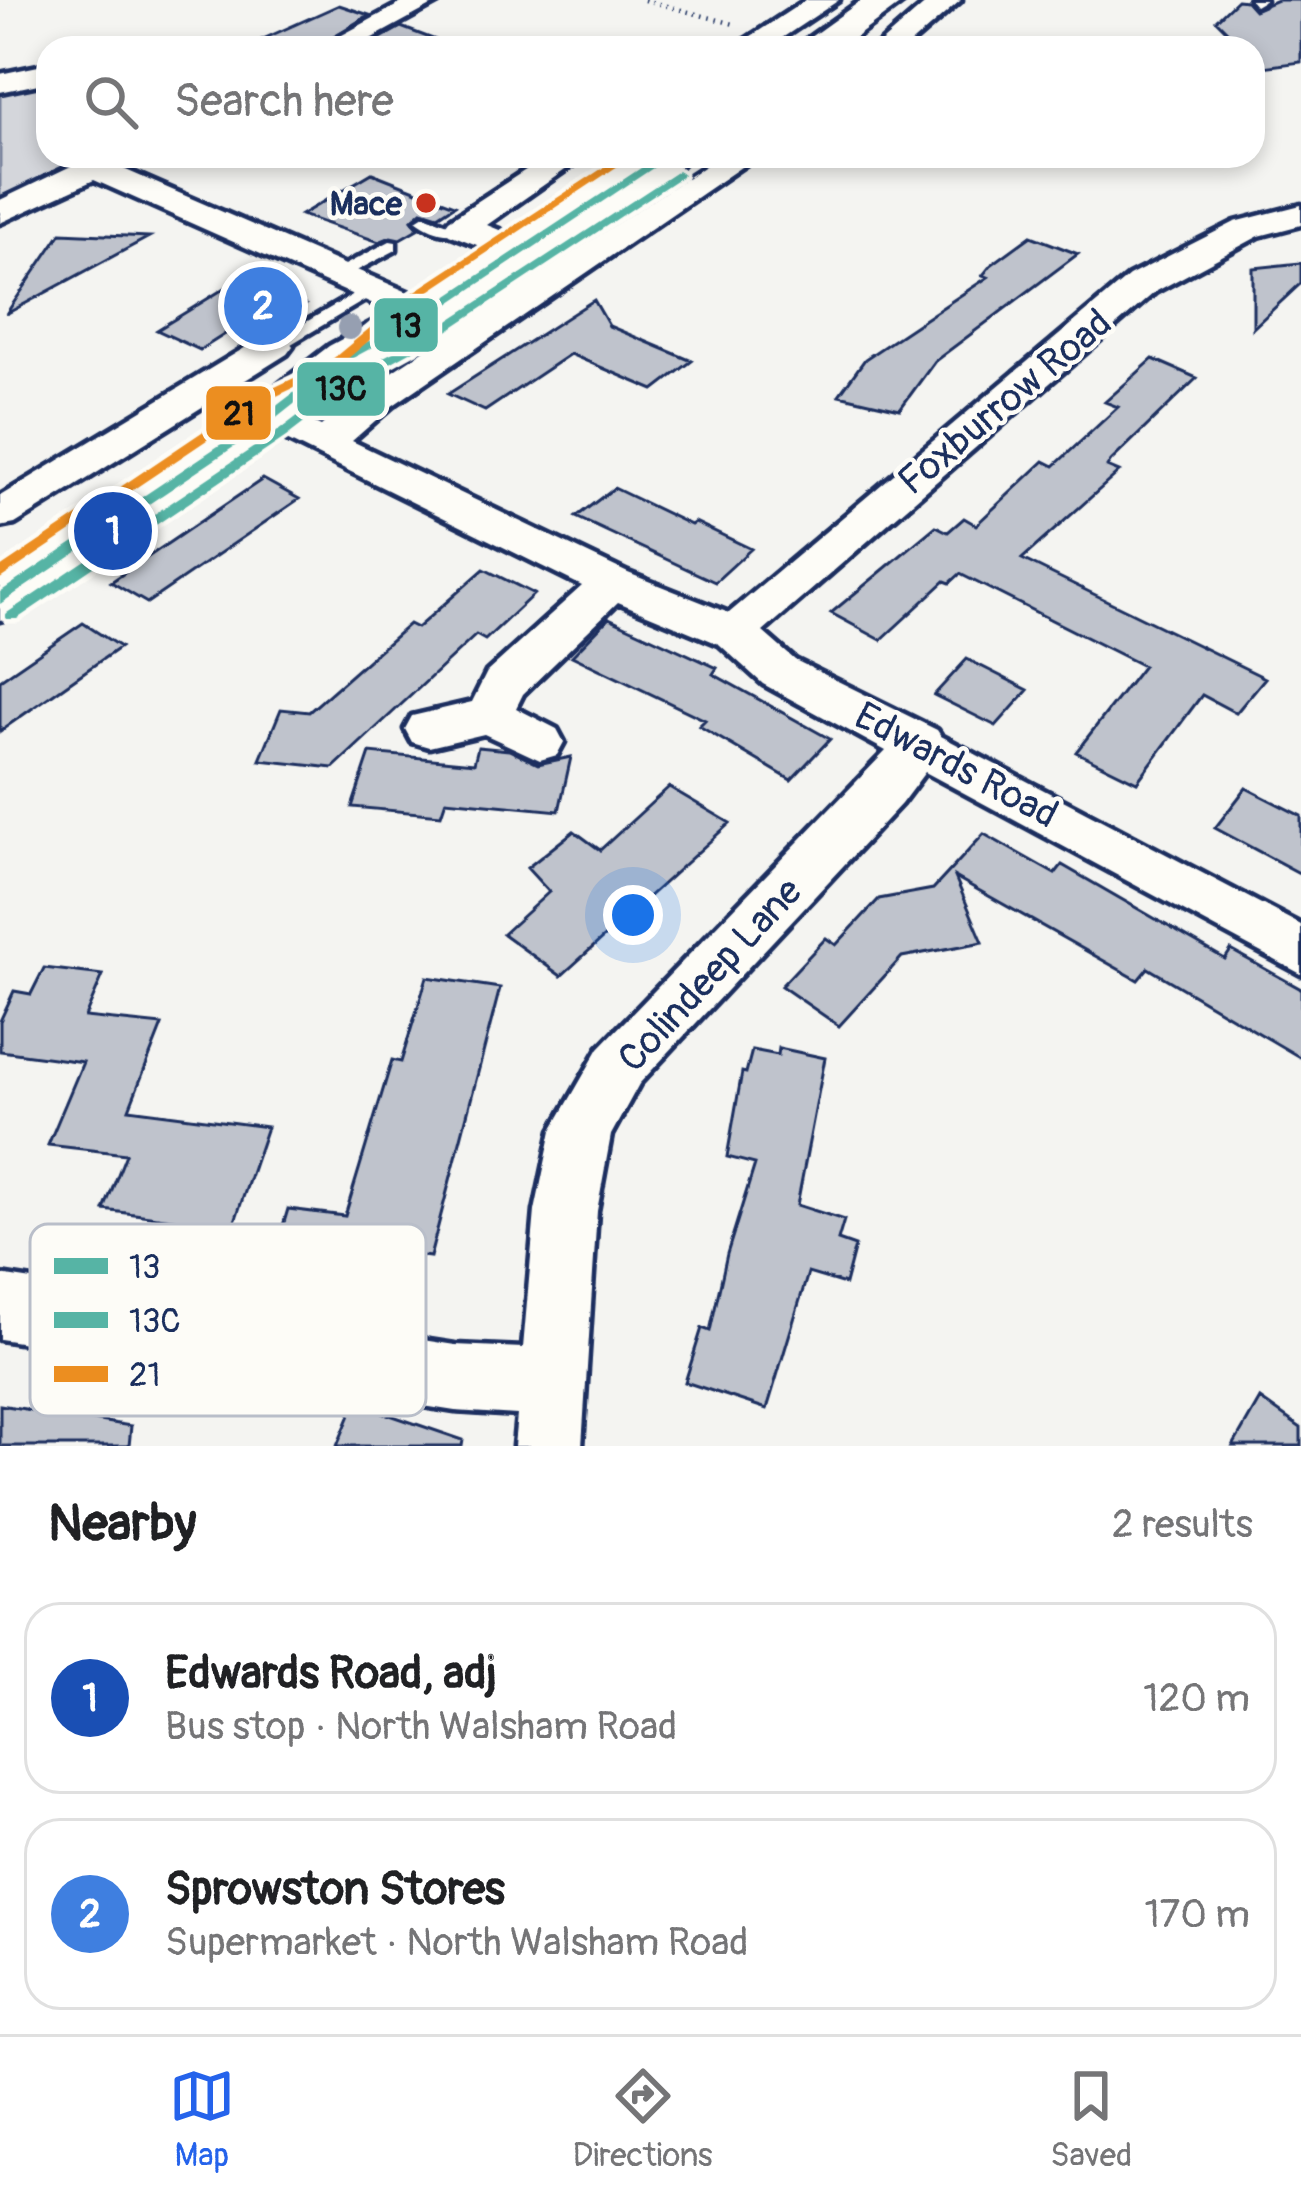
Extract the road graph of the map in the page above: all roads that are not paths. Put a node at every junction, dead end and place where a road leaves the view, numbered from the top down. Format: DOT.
graph roads {
  1 [pos="428,0"];
  2 [pos="825,0"];
  3 [pos="947,0"];
  4 [pos="885,4"];
  5 [pos="356,36"];
  6 [pos="767,36"];
  7 [pos="834,36"];
  8 [pos="904,36"];
  9 [pos="36,76"];
  10 [pos="0,83"];
  11 [pos="94,168"];
  12 [pos="122,168"];
  13 [pos="547,168"];
  14 [pos="648,168"];
  15 [pos="723,168"];
  16 [pos="1301,187"];
  17 [pos="0,213"];
  18 [pos="1301,214"];
  19 [pos="522,251"];
  20 [pos="371,259"];
  21 [pos="427,314"];
  22 [pos="274,346"];
  23 [pos="271,416"];
  24 [pos="325,443"];
  25 [pos="0,514"];
  26 [pos="612,583"];
  27 [pos="0,599"];
  28 [pos="735,633"];
  29 [pos="489,715"];
  30 [pos="429,729"];
  31 [pos="540,742"];
  32 [pos="920,743"];
  33 [pos="1301,951"];
  34 [pos="0,1307"];
  35 [pos="30,1312"];
  36 [pos="426,1373"];
  37 [pos="551,1414"];
  1 -- 5 [label="street"];
  2 -- 6 [label="street"];
  3 -- 8 [label="street"];
  4 -- 7 [label="main road"];
  9 -- 10 [label="street"];
  11 -- 17 [label="street"];
  12 -- 20 [label="street"];
  13 -- 19 [label="street"];
  14 -- 19 [label="main road"];
  15 -- 24 [label="street"];
  16 -- 18 [label="street, Foxburrow Road"];
  18 -- 28 [label="street, Foxburrow Road"];
  19 -- 21 [label="main road"];
  20 -- 21 [label="street"];
  20 -- 22 [label="lane"];
  21 -- 23 [label="main road"];
  22 -- 25 [label="street"];
  23 -- 24 [label="street, Edwards Road"];
  23 -- 27 [label="main road"];
  24 -- 26 [label="street, Edwards Road"];
  26 -- 28 [label="street, Edwards Road"];
  26 -- 29 [label="street"];
  28 -- 32 [label="street, Edwards Road"];
  29 -- 30 [label="street"];
  29 -- 31 [label="street"];
  32 -- 33 [label="street, Edwards Road"];
  32 -- 37 [label="street, Colindeep Lane"];
  34 -- 35 [label="street, Colindeep Lane"];
  36 -- 37 [label="street, Colindeep Lane"];
}
